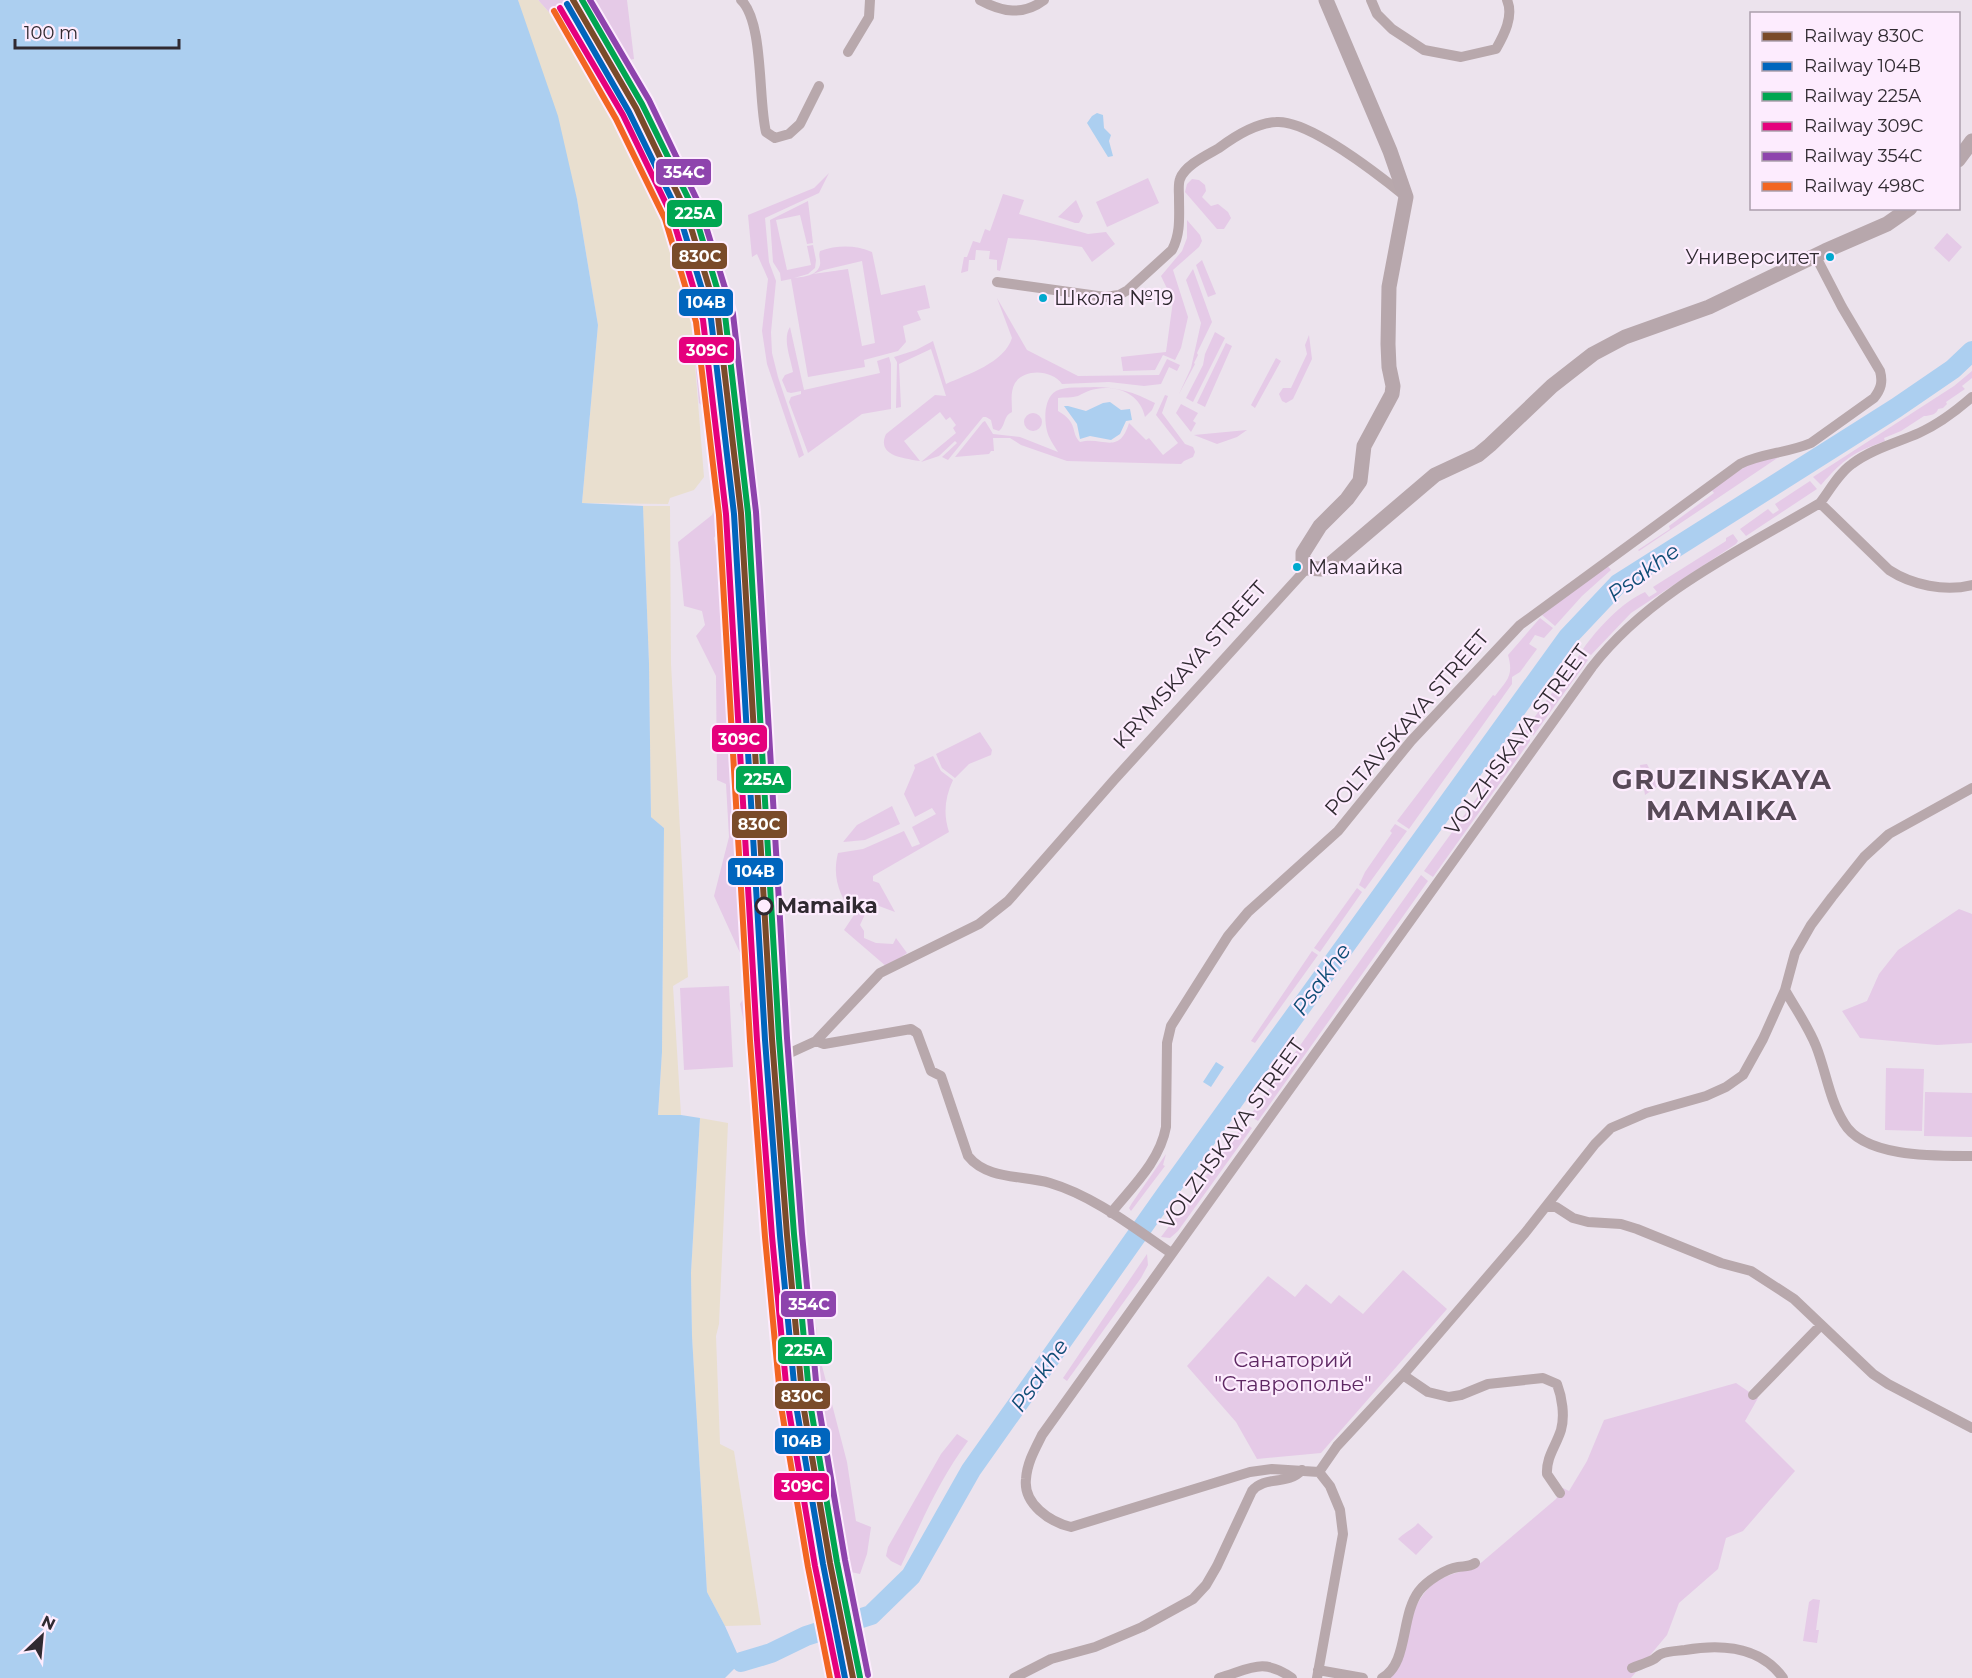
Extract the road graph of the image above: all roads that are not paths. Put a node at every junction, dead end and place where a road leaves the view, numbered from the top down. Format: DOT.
graph roads {
  1 [pos="741,0"];
  2 [pos="870,0"];
  3 [pos="980,0"];
  4 [pos="1044,0"];
  5 [pos="1326,0"];
  6 [pos="1371,0"];
  7 [pos="1507,0"];
  8 [pos="848,52"];
  9 [pos="819,86"];
  10 [pos="1972,141"];
  11 [pos="1960,159"];
  12 [pos="1406,197"];
  13 [pos="1907,210"];
  14 [pos="1815,255"];
  15 [pos="997,282"];
  16 [pos="1972,397"];
  17 [pos="1820,503"];
  18 [pos="1307,568"];
  19 [pos="1972,585"];
  20 [pos="1972,788"];
  21 [pos="1785,990"];
  22 [pos="816,1041"];
  23 [pos="756,1058"];
  24 [pos="1972,1156"];
  25 [pos="1547,1207"];
  26 [pos="1111,1213"];
  27 [pos="1171,1253"];
  28 [pos="1821,1325"];
  29 [pos="1403,1375"];
  30 [pos="1754,1395"];
  31 [pos="1972,1428"];
  32 [pos="1302,1470"];
  33 [pos="1319,1472"];
  34 [pos="1560,1493"];
  35 [pos="1475,1563"];
  36 [pos="1632,1668"];
  37 [pos="1317,1674"];
  38 [pos="1014,1678"];
  39 [pos="1219,1678"];
  40 [pos="1292,1678"];
  41 [pos="1363,1678"];
  42 [pos="1382,1678"];
  43 [pos="1783,1678"];
  1 -- 9 [label="street"];
  2 -- 8 [label="street"];
  3 -- 4 [label="street"];
  5 -- 12 [label="street"];
  6 -- 7 [label="street"];
  10 -- 11 [label="street"];
  12 -- 15 [label="street"];
  12 -- 18 [label="street"];
  13 -- 14 [label="street"];
  14 -- 18 [label="street"];
  14 -- 26 [label="street, POLTAVSKAYA STREET"];
  16 -- 17 [label="street"];
  17 -- 19 [label="street"];
  17 -- 27 [label="street, VOLZHSKAYA STREET"];
  18 -- 22 [label="street, KRYMSKAYA STREET"];
  20 -- 21 [label="street"];
  21 -- 24 [label="street"];
  21 -- 25 [label="street"];
  22 -- 23 [label="street, KRYMSKAYA STREET"];
  22 -- 26 [label="street, KRYMSKAYA STREET"];
  25 -- 28 [label="street"];
  25 -- 29 [label="street"];
  26 -- 27 [label="street, KRYMSKAYA STREET"];
  27 -- 32 [label="street, VOLZHSKAYA STREET"];
  28 -- 30 [label="street"];
  28 -- 31 [label="street"];
  29 -- 33 [label="street"];
  29 -- 34 [label="street"];
  32 -- 33 [label="street, VOLZHSKAYA STREET"];
  32 -- 38 [label="street"];
  33 -- 37 [label="street"];
  35 -- 42 [label="street"];
  36 -- 43 [label="street"];
  37 -- 41 [label="street"];
  39 -- 40 [label="street"];
}
